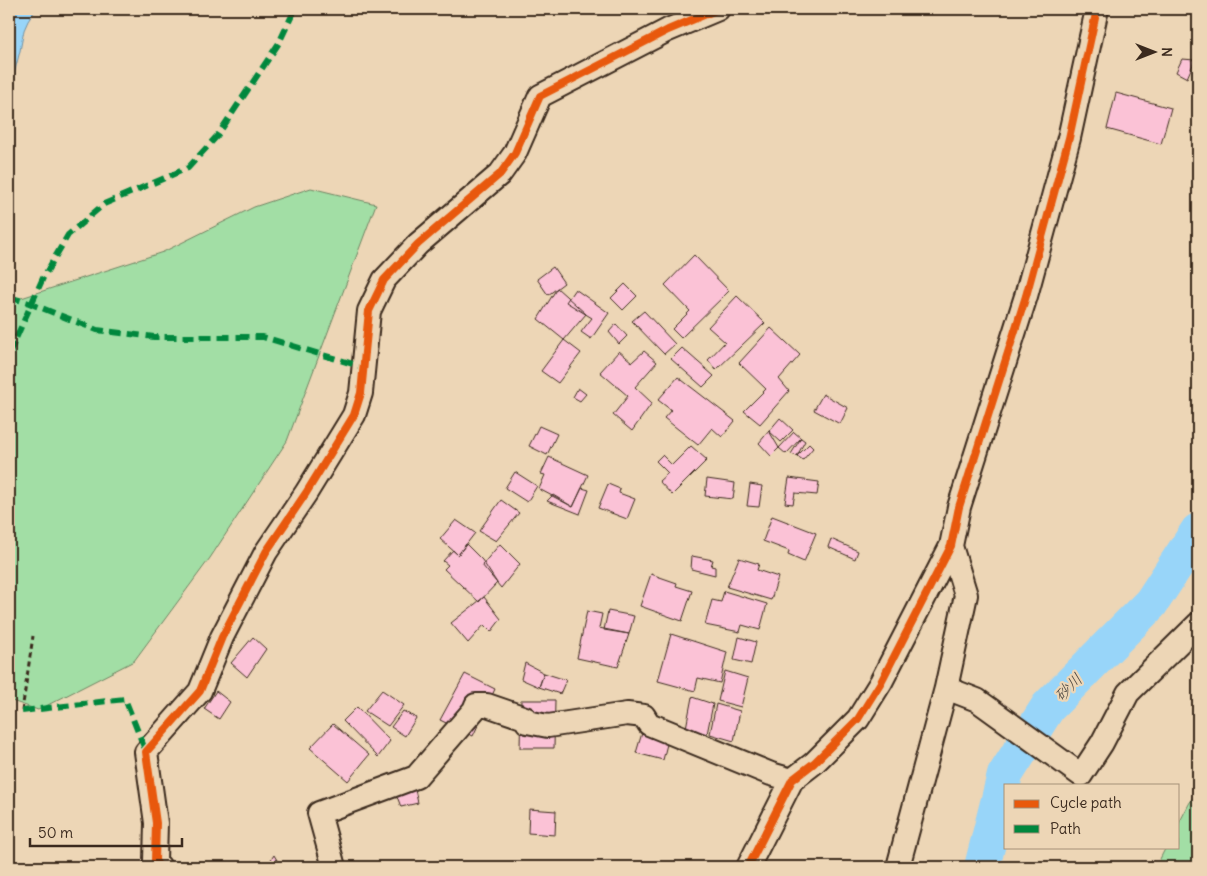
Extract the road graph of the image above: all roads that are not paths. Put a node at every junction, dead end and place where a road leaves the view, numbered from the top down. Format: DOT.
graph roads {
  1 [pos="718,9"];
  2 [pos="1097,9"];
  3 [pos="951,546"];
  4 [pos="1198,624"];
  5 [pos="946,688"];
  6 [pos="792,780"];
  7 [pos="160,867"];
  8 [pos="334,867"];
  9 [pos="748,867"];
  10 [pos="898,867"];
  1 -- 7 [label="street"];
  2 -- 3 [label="street"];
  3 -- 5 [label="street"];
  3 -- 6 [label="street"];
  4 -- 5 [label="street"];
  5 -- 10 [label="street"];
  6 -- 8 [label="street"];
  6 -- 9 [label="street"];
}
